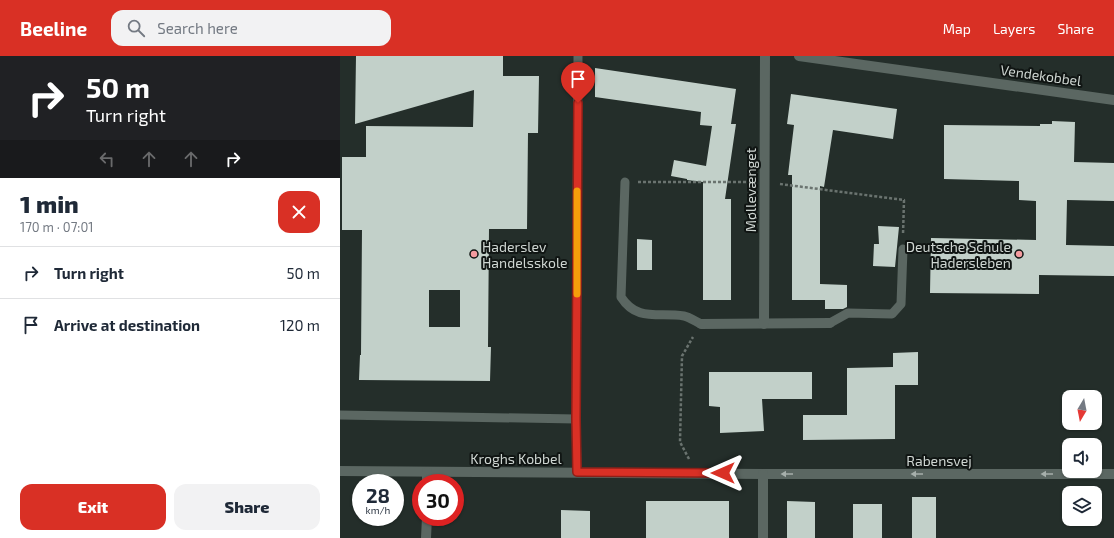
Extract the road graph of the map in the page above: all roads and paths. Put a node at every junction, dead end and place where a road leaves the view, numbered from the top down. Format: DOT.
graph roads {
  1 [pos="578,56"];
  2 [pos="764,56"];
  3 [pos="799,56"];
  4 [pos="1114,100"];
  5 [pos="625,182"];
  6 [pos="764,182"];
  7 [pos="903,249"];
  8 [pos="830,323"];
  9 [pos="701,324"];
  10 [pos="764,324"];
  11 [pos="340,415"];
  12 [pos="576,419"];
  13 [pos="340,471"];
  14 [pos="427,472"];
  15 [pos="577,472"];
  16 [pos="696,473"];
  17 [pos="763,474"];
  18 [pos="1114,474"];
  19 [pos="426,526"];
  20 [pos="426,538"];
  21 [pos="763,538"];
  1 -- 12 [label="lane"];
  2 -- 6 [label="street, Møllevænget"];
  3 -- 4 [label="street, Vendekobbel"];
  5 -- 6 [label="path"];
  5 -- 9 [label="lane"];
  6 -- 7 [label="path"];
  6 -- 10 [label="street, Møllevænget"];
  7 -- 8 [label="lane"];
  8 -- 10 [label="street"];
  9 -- 10 [label="street"];
  9 -- 16 [label="path"];
  11 -- 12 [label="lane"];
  12 -- 15 [label="lane"];
  13 -- 14 [label="street, Kroghs Kobbel"];
  14 -- 15 [label="street, Kroghs Kobbel"];
  15 -- 16 [label="street, Kroghs Kobbel"];
  16 -- 17 [label="street, Kroghs Kobbel"];
  18 -- 17 [label="street, Rabensvej, one-way"];
  17 -- 21 [label="street"];
  19 -- 20 [label="street"];
}
